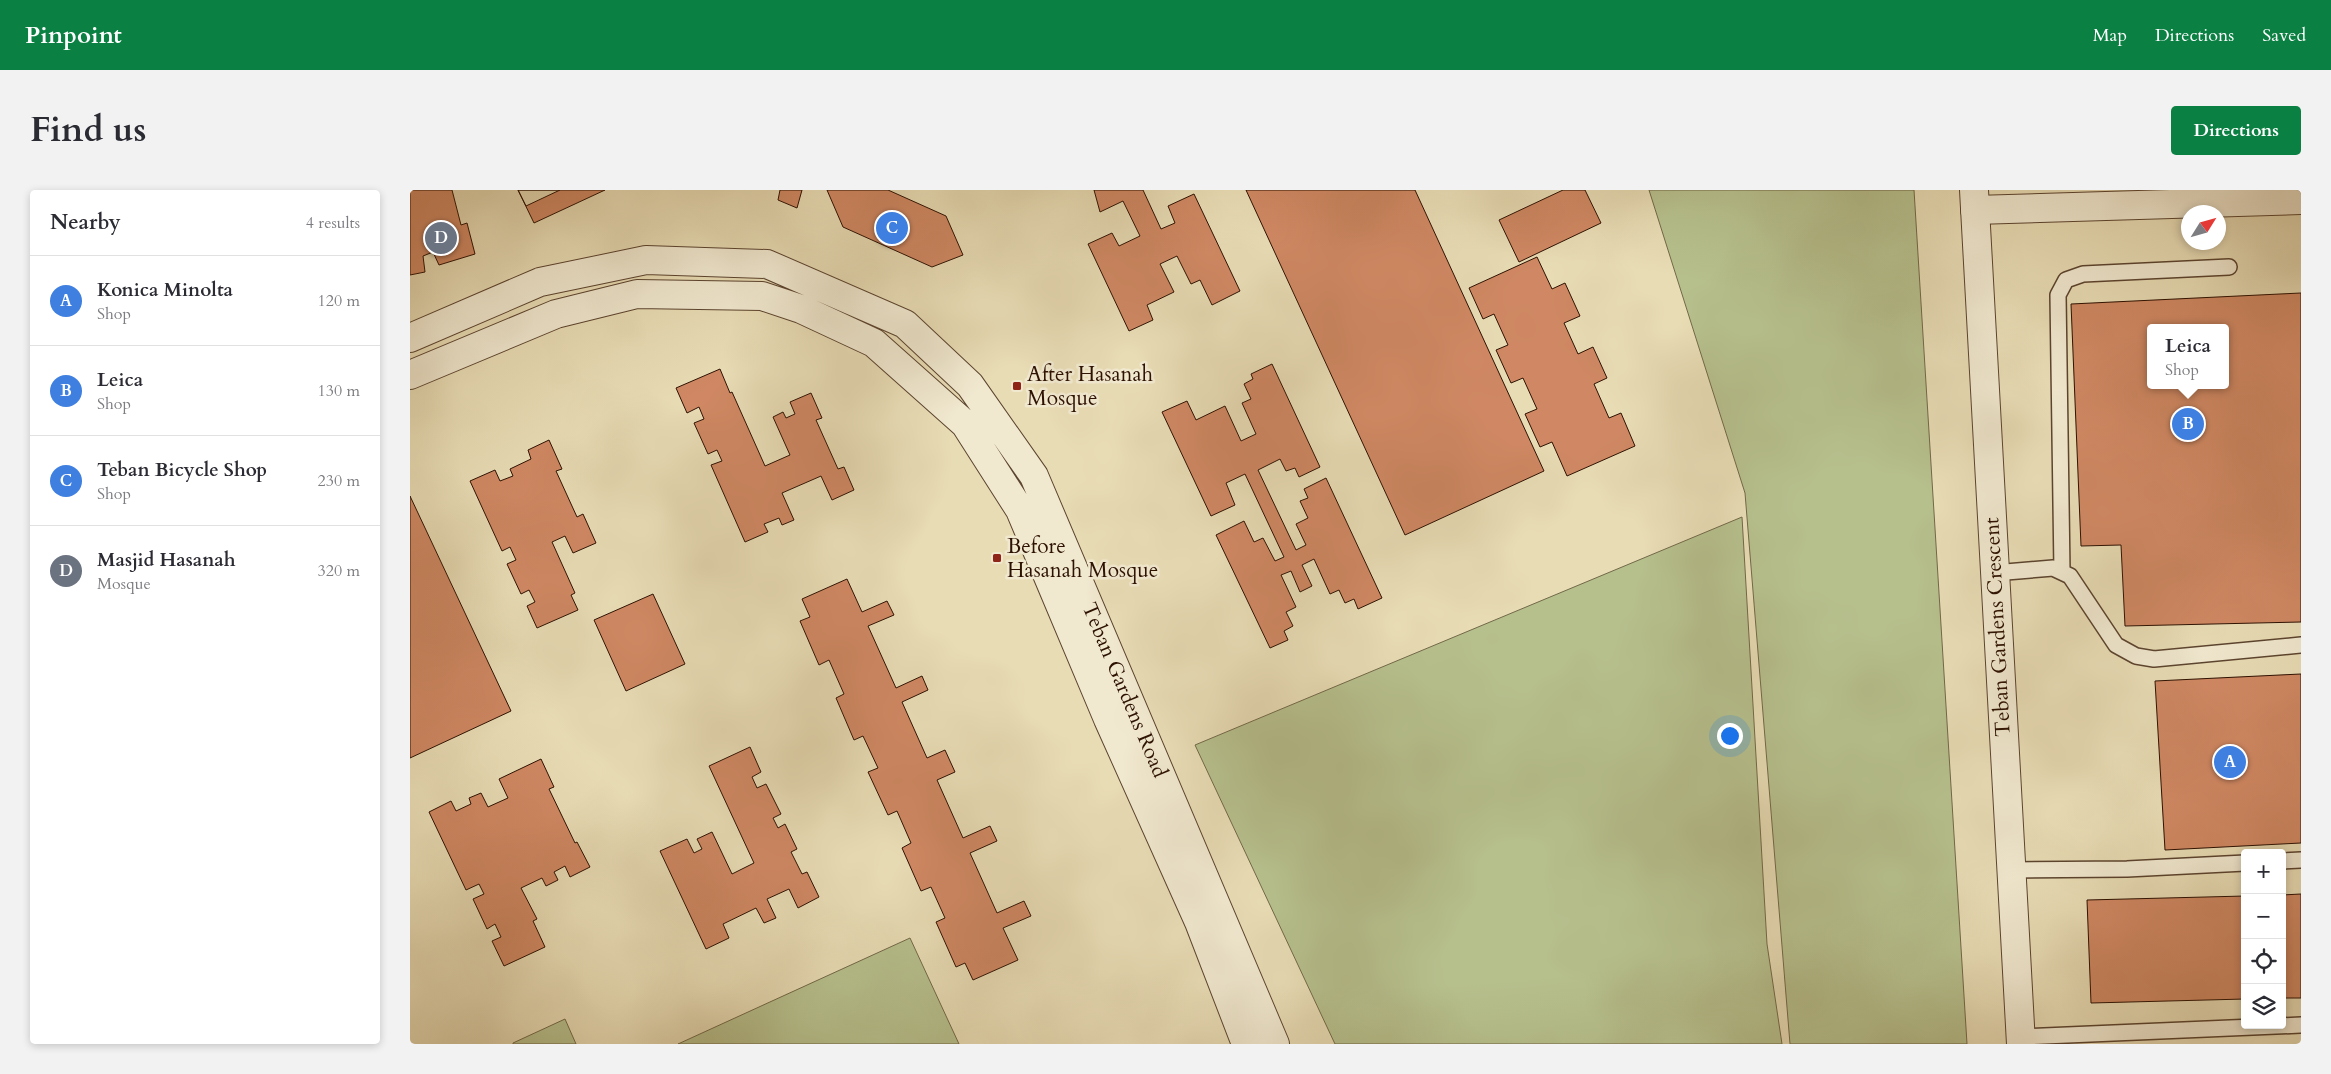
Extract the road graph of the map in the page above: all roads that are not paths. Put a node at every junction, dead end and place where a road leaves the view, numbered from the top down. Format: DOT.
graph roads {
  1 [pos="1974,200"];
  2 [pos="2301,200"];
  3 [pos="2230,267"];
  4 [pos="410,338"];
  5 [pos="410,375"];
  6 [pos="2062,572"];
  7 [pos="1994,574"];
  8 [pos="2301,644"];
  9 [pos="2301,860"];
  10 [pos="2286,861"];
  11 [pos="2241,863"];
  12 [pos="2011,870"];
  13 [pos="2301,1025"];
  14 [pos="2021,1041"];
  15 [pos="1246,1044"];
  16 [pos="1275,1044"];
  1 -- 2 [label="street, Teban Gardens Crescent"];
  1 -- 7 [label="street, Teban Gardens Crescent"];
  3 -- 6 [label="lane"];
  4 -- 16 [label="street, Teban Gardens Road"];
  5 -- 15 [label="street, Teban Gardens Road"];
  6 -- 7 [label="lane"];
  6 -- 8 [label="lane"];
  7 -- 12 [label="street, Teban Gardens Crescent"];
  9 -- 10 [label="lane"];
  11 -- 12 [label="lane"];
  12 -- 14 [label="street, Teban Gardens Crescent"];
  13 -- 14 [label="lane"];
}
